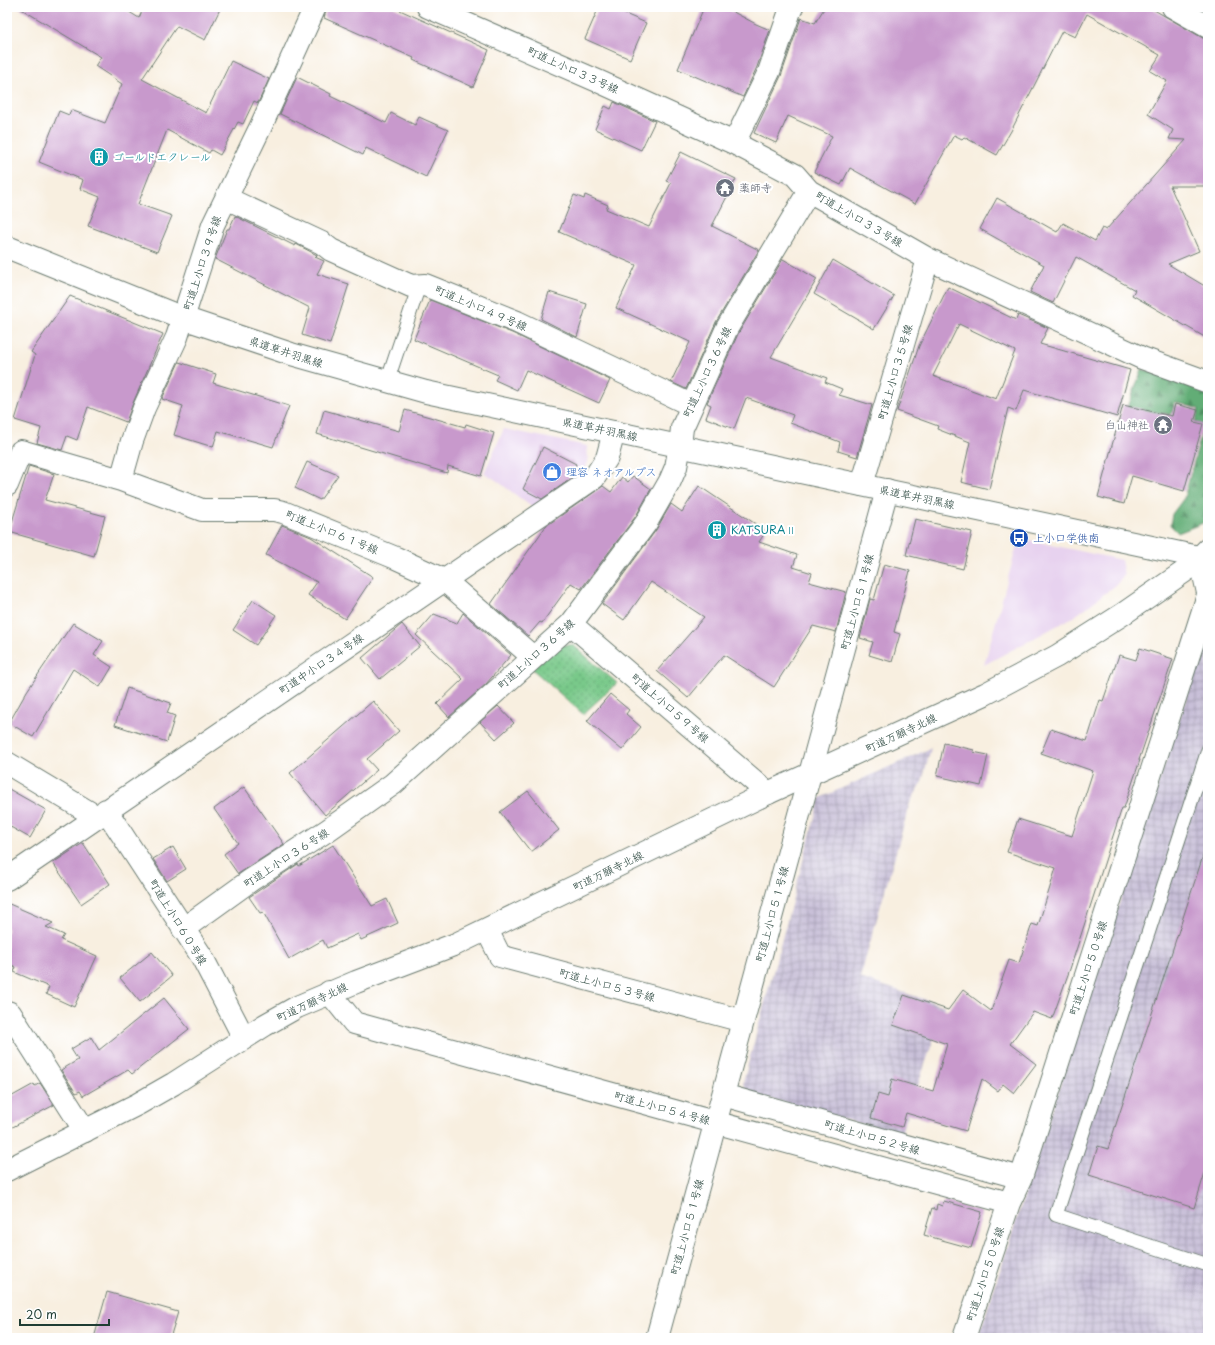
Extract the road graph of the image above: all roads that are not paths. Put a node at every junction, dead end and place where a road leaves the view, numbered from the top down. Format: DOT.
graph roads {
  1 [pos="315,7"];
  2 [pos="428,7"];
  3 [pos="792,7"];
  4 [pos="1172,7"];
  5 [pos="1208,27"];
  6 [pos="734,143"];
  7 [pos="809,191"];
  8 [pos="226,198"];
  9 [pos="7,247"];
  10 [pos="928,259"];
  11 [pos="419,286"];
  12 [pos="184,318"];
  13 [pos="387,382"];
  14 [pos="1208,382"];
  15 [pos="691,405"];
  16 [pos="614,432"];
  17 [pos="680,446"];
  18 [pos="14,450"];
  19 [pos="121,480"];
  20 [pos="7,485"];
  21 [pos="862,485"];
  22 [pos="887,490"];
  23 [pos="1205,555"];
  24 [pos="444,580"];
  25 [pos="1208,594"];
  26 [pos="571,624"];
  27 [pos="534,657"];
  28 [pos="1208,750"];
  29 [pos="7,763"];
  30 [pos="810,774"];
  31 [pos="768,793"];
  32 [pos="101,813"];
  33 [pos="7,879"];
  34 [pos="183,929"];
  35 [pos="487,930"];
  36 [pos="329,992"];
  37 [pos="7,1012"];
  38 [pos="743,1021"];
  39 [pos="244,1038"];
  40 [pos="723,1095"];
  41 [pos="716,1122"];
  42 [pos="85,1131"];
  43 [pos="7,1170"];
  44 [pos="1021,1178"];
  45 [pos="1009,1203"];
  46 [pos="1208,1265"];
  47 [pos="656,1338"];
  48 [pos="964,1338"];
  1 -- 8 [label="street, 町道上小口３９号線"];
  2 -- 6 [label="street, 町道上小口３３号線"];
  3 -- 6 [label="street"];
  4 -- 5 [label="street"];
  6 -- 7 [label="street, 町道上小口３３号線"];
  7 -- 10 [label="street, 町道上小口３３号線"];
  7 -- 15 [label="street, 町道上小口３６号線"];
  8 -- 11 [label="street, 町道上小口４９号線"];
  8 -- 12 [label="street, 町道上小口３９号線"];
  9 -- 12 [label="street, 県道草井羽黒線"];
  10 -- 14 [label="street, 町道上小口３３号線"];
  10 -- 21 [label="street, 町道上小口３５号線"];
  11 -- 13 [label="lane"];
  11 -- 15 [label="street, 町道上小口４９号線"];
  12 -- 13 [label="street, 県道草井羽黒線"];
  12 -- 19 [label="street, 町道上小口３９号線"];
  13 -- 16 [label="street, 県道草井羽黒線"];
  15 -- 17 [label="street, 町道上小口３６号線"];
  16 -- 17 [label="street, 県道草井羽黒線"];
  16 -- 24 [label="street, 町道中小口３４号線"];
  17 -- 21 [label="street, 県道草井羽黒線"];
  17 -- 26 [label="street, 町道上小口３６号線"];
  18 -- 19 [label="street, 町道上小口６１号線"];
  18 -- 20 [label="street, 町道上小口６１号線"];
  19 -- 24 [label="street, 町道上小口６１号線"];
  21 -- 22 [label="street, 県道草井羽黒線"];
  22 -- 23 [label="street, 県道草井羽黒線"];
  22 -- 30 [label="street, 町道上小口５１号線"];
  23 -- 25 [label="street, 町道上小口５０号線"];
  23 -- 30 [label="street, 町道万願寺北線"];
  24 -- 27 [label="street, 町道上小口６１号線"];
  24 -- 32 [label="street, 町道中小口３４号線"];
  25 -- 44 [label="street, 町道上小口５０号線"];
  26 -- 27 [label="street, 町道上小口３６号線"];
  26 -- 31 [label="street, 町道上小口５９号線"];
  27 -- 34 [label="street, 町道上小口３６号線"];
  28 -- 46 [label="lane"];
  29 -- 32 [label="street"];
  30 -- 31 [label="street, 町道万願寺北線"];
  30 -- 38 [label="street, 町道上小口５１号線"];
  31 -- 35 [label="street, 町道万願寺北線"];
  32 -- 33 [label="street, 町道中小口３４号線"];
  32 -- 34 [label="street, 町道上小口６０号線"];
  34 -- 39 [label="street, 町道上小口６０号線"];
  35 -- 36 [label="street, 町道万願寺北線"];
  35 -- 38 [label="street, 町道上小口５３号線"];
  36 -- 39 [label="street, 町道万願寺北線"];
  36 -- 41 [label="street, 町道上小口５４号線"];
  37 -- 42 [label="street"];
  38 -- 40 [label="street, 町道上小口５１号線"];
  39 -- 42 [label="street, 町道万願寺北線"];
  40 -- 41 [label="street, 町道上小口５１号線"];
  40 -- 44 [label="street, 町道上小口５２号線"];
  41 -- 45 [label="street, 町道上小口５４号線"];
  41 -- 47 [label="street, 町道上小口５１号線"];
  42 -- 43 [label="street, 町道万願寺北線"];
  44 -- 45 [label="street, 町道上小口５０号線"];
  45 -- 48 [label="street, 町道上小口５０号線"];
}
